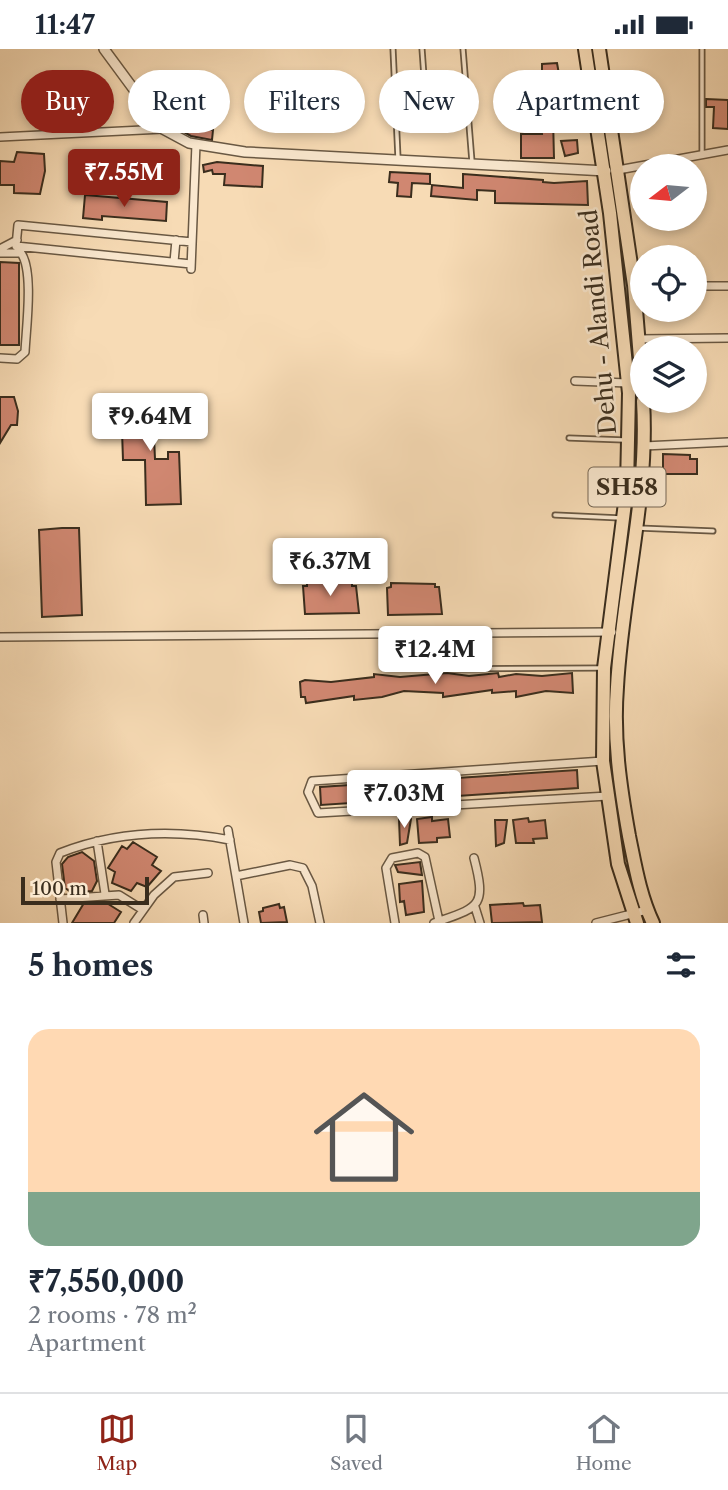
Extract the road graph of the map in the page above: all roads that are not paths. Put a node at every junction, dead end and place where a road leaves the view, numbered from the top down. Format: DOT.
graph roads {
  1 [pos="104,49"];
  2 [pos="393,49"];
  3 [pos="422,49"];
  4 [pos="463,49"];
  5 [pos="584,49"];
  6 [pos="599,49"];
  7 [pos="702,49"];
  8 [pos="394,70"];
  9 [pos="424,70"];
  10 [pos="128,82"];
  11 [pos="128,131"];
  12 [pos="172,133"];
  13 [pos="397,133"];
  14 [pos="0,138"];
  15 [pos="196,144"];
  16 [pos="728,150"];
  17 [pos="702,154"];
  18 [pos="707,154"];
  19 [pos="398,160"];
  20 [pos="472,165"];
  21 [pos="630,168"];
  22 [pos="618,170"];
  23 [pos="605,171"];
  24 [pos="17,240"];
  25 [pos="176,240"];
  26 [pos="192,242"];
  27 [pos="631,245"];
  28 [pos="0,251"];
  29 [pos="174,262"];
  30 [pos="707,286"];
  31 [pos="728,286"];
  32 [pos="707,338"];
  33 [pos="728,338"];
  34 [pos="0,358"];
  35 [pos="575,381"];
  36 [pos="628,383"];
  37 [pos="643,413"];
  38 [pos="569,438"];
  39 [pos="629,440"];
  40 [pos="728,442"];
  41 [pos="644,446"];
  42 [pos="555,515"];
  43 [pos="623,518"];
  44 [pos="635,528"];
  45 [pos="713,531"];
  46 [pos="608,632"];
  47 [pos="624,633"];
  48 [pos="0,637"];
  49 [pos="604,668"];
  50 [pos="434,669"];
  51 [pos="603,761"];
  52 [pos="608,796"];
  53 [pos="228,830"];
  54 [pos="230,840"];
  55 [pos="97,841"];
  56 [pos="474,858"];
  57 [pos="208,873"];
  58 [pos="236,876"];
  59 [pos="106,894"];
  60 [pos="60,899"];
  61 [pos="475,907"];
  62 [pos="647,910"];
  63 [pos="143,911"];
  64 [pos="635,919"];
  65 [pos="436,922"];
  66 [pos="64,923"];
  67 [pos="134,923"];
  68 [pos="244,923"];
  69 [pos="320,923"];
  70 [pos="396,923"];
  71 [pos="480,923"];
  72 [pos="596,923"];
  73 [pos="653,923"];
  1 -- 10 [label="street"];
  2 -- 8 [label="lane"];
  3 -- 9 [label="lane"];
  4 -- 20 [label="lane"];
  5 -- 23 [label="main road, Dehu - Alandi Road / SH58"];
  6 -- 22 [label="main road, Dehu - Alandi Road"];
  7 -- 17 [label="lane"];
  11 -- 14 [label="street"];
  12 -- 15 [label="street"];
  13 -- 19 [label="lane"];
  15 -- 19 [label="street"];
  15 -- 26 [label="street"];
  16 -- 18 [label="street"];
  19 -- 20 [label="street"];
  20 -- 23 [label="street"];
  21 -- 22 [label="street"];
  22 -- 23 [label="street"];
  22 -- 27 [label="main road, Dehu - Alandi Road"];
  23 -- 36 [label="main road, Dehu - Alandi Road / SH58"];
  24 -- 25 [label="street"];
  24 -- 28 [label="street"];
  24 -- 29 [label="street"];
  25 -- 26 [label="street"];
  25 -- 29 [label="street"];
  26 -- 29 [label="street"];
  28 -- 34 [label="street"];
  30 -- 31 [label="street"];
  32 -- 33 [label="street"];
  35 -- 36 [label="street"];
  36 -- 39 [label="main road, Dehu - Alandi Road / SH58"];
  37 -- 41 [label="main road, Dehu - Alandi Road / SH58"];
  38 -- 39 [label="lane"];
  39 -- 43 [label="main road, Dehu - Alandi Road / SH58"];
  40 -- 41 [label="street"];
  41 -- 44 [label="main road, Dehu - Alandi Road / SH58"];
  42 -- 43 [label="lane"];
  43 -- 46 [label="main road, Dehu - Alandi Road / SH58"];
  44 -- 45 [label="lane"];
  44 -- 47 [label="main road, Dehu - Alandi Road / SH58"];
  46 -- 47 [label="street"];
  46 -- 48 [label="street"];
  46 -- 49 [label="main road, Dehu - Alandi Road / SH58"];
  47 -- 62 [label="main road, Dehu - Alandi Road / SH58"];
  49 -- 50 [label="lane"];
  49 -- 51 [label="main road, Dehu - Alandi Road / SH58"];
  51 -- 52 [label="main road, Dehu - Alandi Road / SH58"];
  51 -- 52 [label="street"];
  52 -- 64 [label="main road, Dehu - Alandi Road / SH58"];
  53 -- 54 [label="street"];
  54 -- 55 [label="street"];
  54 -- 58 [label="street"];
  55 -- 59 [label="street"];
  55 -- 60 [label="street"];
  56 -- 61 [label="street"];
  57 -- 63 [label="street"];
  58 -- 68 [label="street"];
  58 -- 69 [label="street"];
  59 -- 60 [label="street"];
  59 -- 63 [label="street"];
  60 -- 66 [label="street"];
  61 -- 65 [label="street"];
  61 -- 71 [label="street"];
  62 -- 64 [label="street"];
  62 -- 73 [label="main road, Dehu - Alandi Road / SH58"];
  63 -- 67 [label="street"];
  64 -- 72 [label="street"];
  65 -- 70 [label="street"];
}
